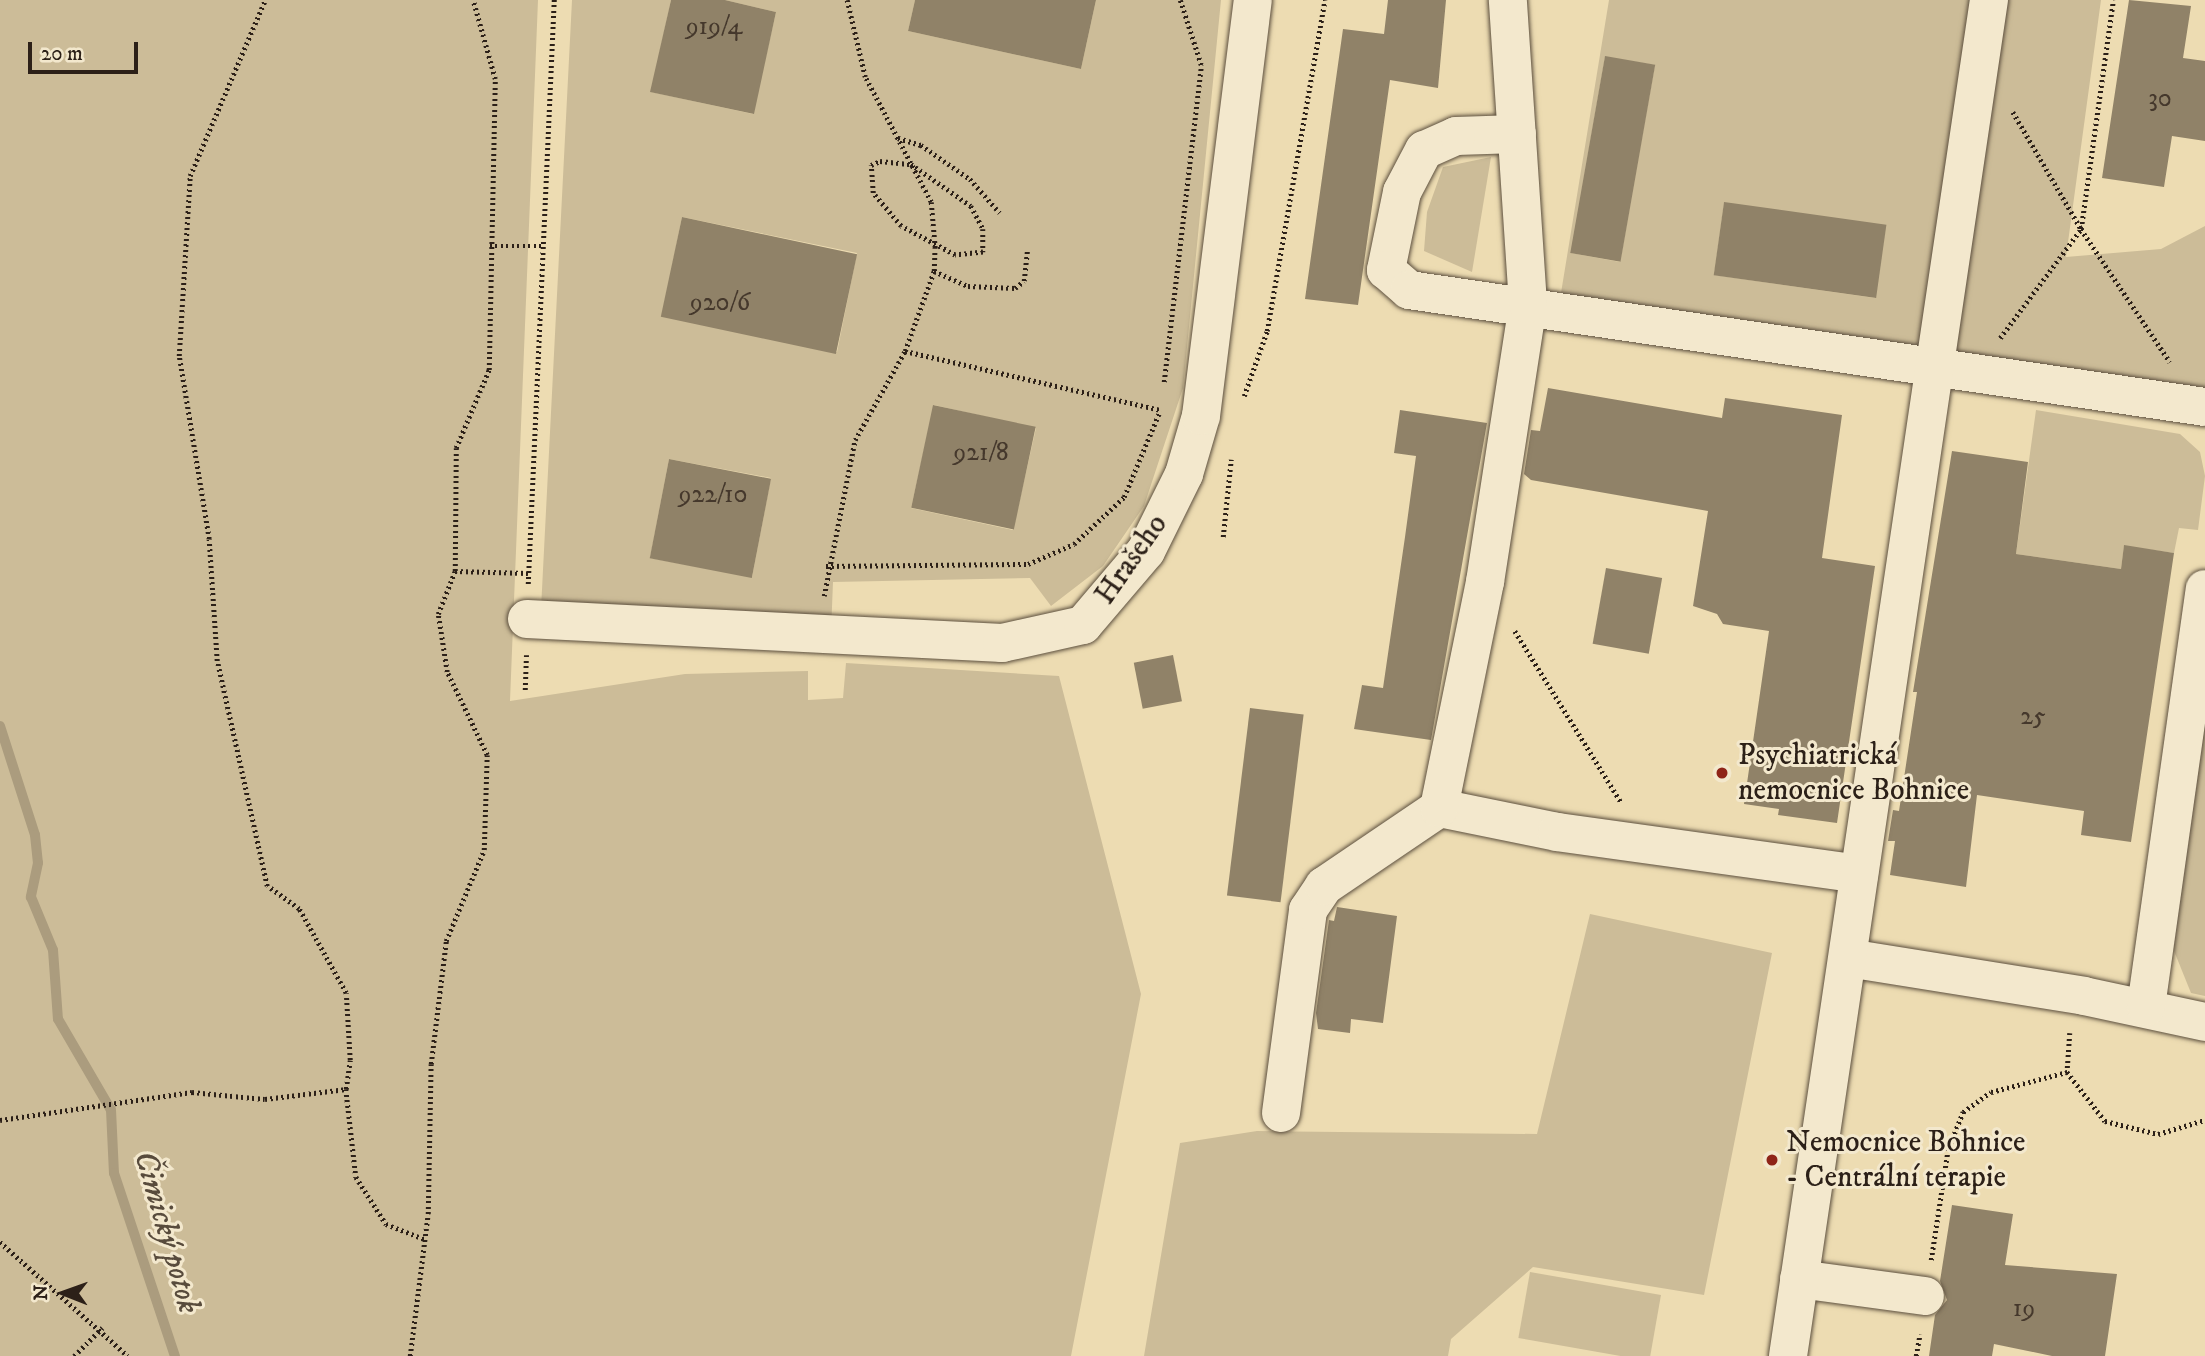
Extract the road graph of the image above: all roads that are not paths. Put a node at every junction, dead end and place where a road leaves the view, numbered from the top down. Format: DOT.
graph roads {
  1 [pos="1508,0"];
  2 [pos="1989,0"];
  3 [pos="1248,8"];
  4 [pos="1517,134"];
  5 [pos="1528,304"];
  6 [pos="1932,363"];
  7 [pos="2202,407"];
  8 [pos="2205,589"];
  9 [pos="527,619"];
  10 [pos="1439,808"];
  11 [pos="1859,874"];
  12 [pos="1848,958"];
  13 [pos="2146,1007"];
  14 [pos="2205,1023"];
  15 [pos="1281,1113"];
  16 [pos="1799,1279"];
  17 [pos="1925,1296"];
  18 [pos="1788,1356"];
  1 -- 4 [label="street"];
  2 -- 6 [label="street"];
  3 -- 9 [label="street, Hrašeho"];
  4 -- 5 [label="street"];
  4 -- 5 [label="street"];
  5 -- 6 [label="street"];
  5 -- 10 [label="street"];
  6 -- 7 [label="street"];
  6 -- 11 [label="street"];
  8 -- 13 [label="street"];
  10 -- 11 [label="street"];
  10 -- 15 [label="street"];
  11 -- 12 [label="street"];
  12 -- 13 [label="street"];
  12 -- 16 [label="street"];
  13 -- 14 [label="street"];
  16 -- 17 [label="street"];
  16 -- 18 [label="street"];
}
